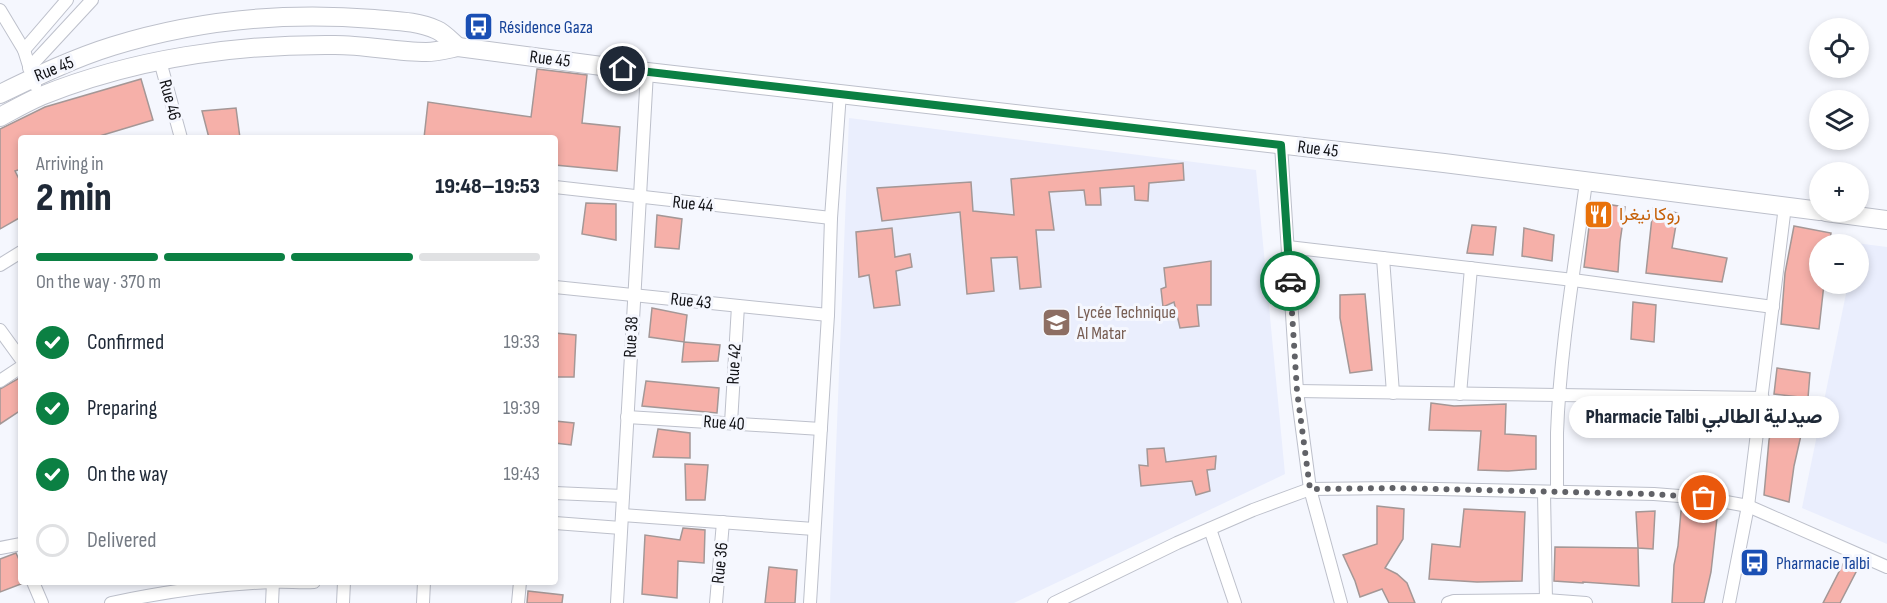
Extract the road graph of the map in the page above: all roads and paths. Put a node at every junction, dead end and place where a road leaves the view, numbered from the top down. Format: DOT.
graph roads {
  1 [pos="67,0"];
  2 [pos="92,0"];
  3 [pos="0,10"];
  4 [pos="458,47"];
  5 [pos="24,50"];
  6 [pos="160,61"];
  7 [pos="31,72"];
  8 [pos="647,72"];
  9 [pos="840,93"];
  10 [pos="0,94"];
  11 [pos="40,97"];
  12 [pos="0,117"];
  13 [pos="180,135"];
  14 [pos="1281,145"];
  15 [pos="1586,182"];
  16 [pos="558,187"];
  17 [pos="640,198"];
  18 [pos="1785,206"];
  19 [pos="1809,209"];
  20 [pos="1869,217"];
  21 [pos="831,218"];
  22 [pos="1887,219"];
  23 [pos="1288,247"];
  24 [pos="18,254"];
  25 [pos="1383,258"];
  26 [pos="0,265"];
  27 [pos="1471,268"];
  28 [pos="1573,280"];
  29 [pos="558,287"];
  30 [pos="633,296"];
  31 [pos="738,306"];
  32 [pos="1773,307"];
  33 [pos="828,315"];
  34 [pos="0,330"];
  35 [pos="18,355"];
  36 [pos="18,369"];
  37 [pos="0,381"];
  38 [pos="1297,391"];
  39 [pos="1393,393"];
  40 [pos="1460,394"];
  41 [pos="1560,396"];
  42 [pos="1763,398"];
  43 [pos="627,417"];
  44 [pos="731,423"];
  45 [pos="821,429"];
  46 [pos="1310,489"];
  47 [pos="1557,492"];
  48 [pos="558,493"];
  49 [pos="1544,493"];
  50 [pos="623,496"];
  51 [pos="1748,506"];
  52 [pos="622,521"];
  53 [pos="723,522"];
  54 [pos="558,523"];
  55 [pos="814,528"];
  56 [pos="1210,529"];
  57 [pos="0,548"];
  58 [pos="18,548"];
  59 [pos="1887,567"];
  60 [pos="34,585"];
  61 [pos="244,585"];
  62 [pos="273,585"];
  63 [pos="344,585"];
  64 [pos="424,585"];
  65 [pos="520,585"];
  66 [pos="1546,600"];
  67 [pos="42,603"];
  68 [pos="111,603"];
  69 [pos="272,603"];
  70 [pos="343,603"];
  71 [pos="423,603"];
  72 [pos="518,603"];
  73 [pos="616,603"];
  74 [pos="716,603"];
  75 [pos="810,603"];
  76 [pos="1053,603"];
  77 [pos="1235,603"];
  78 [pos="1341,603"];
  79 [pos="1448,603"];
  80 [pos="1586,603"];
  81 [pos="1730,603"];
  1 -- 5 [label="street"];
  2 -- 7 [label="street"];
  3 -- 5 [label="street"];
  4 -- 6 [label="street, Rue 45"];
  4 -- 7 [label="street, Rue 45"];
  4 -- 8 [label="street, Rue 45"];
  5 -- 7 [label="street"];
  6 -- 11 [label="street, Rue 45"];
  6 -- 13 [label="street, Rue 46"];
  7 -- 10 [label="street, Rue 45"];
  7 -- 11 [label="street"];
  8 -- 9 [label="street, Rue 45"];
  8 -- 17 [label="street, Rue 38"];
  9 -- 14 [label="street, Rue 45"];
  9 -- 21 [label="street"];
  11 -- 12 [label="street, Rue 45"];
  14 -- 15 [label="street, Rue 45"];
  14 -- 23 [label="street"];
  15 -- 18 [label="street, Rue 45"];
  15 -- 28 [label="street"];
  16 -- 17 [label="street, Rue 44"];
  17 -- 21 [label="street, Rue 44"];
  17 -- 30 [label="street, Rue 38"];
  18 -- 19 [label="street, Rue 45"];
  18 -- 32 [label="street"];
  20 -- 22 [label="street"];
  21 -- 33 [label="street"];
  23 -- 25 [label="street"];
  23 -- 38 [label="street"];
  24 -- 26 [label="street"];
  25 -- 27 [label="street"];
  25 -- 39 [label="street"];
  27 -- 28 [label="street"];
  27 -- 40 [label="street"];
  28 -- 32 [label="street"];
  28 -- 41 [label="street"];
  29 -- 30 [label="street, Rue 43"];
  30 -- 31 [label="street, Rue 43"];
  30 -- 43 [label="street, Rue 38"];
  31 -- 33 [label="street, Rue 43"];
  31 -- 44 [label="street, Rue 42"];
  32 -- 42 [label="street"];
  33 -- 45 [label="street"];
  34 -- 35 [label="street"];
  36 -- 37 [label="street"];
  38 -- 39 [label="street"];
  38 -- 46 [label="street"];
  39 -- 40 [label="street"];
  40 -- 41 [label="street"];
  41 -- 42 [label="street"];
  41 -- 47 [label="street"];
  42 -- 51 [label="street"];
  43 -- 44 [label="street, Rue 40"];
  43 -- 50 [label="street, Rue 38"];
  44 -- 45 [label="street, Rue 40"];
  45 -- 55 [label="street"];
  46 -- 49 [label="street"];
  46 -- 56 [label="street"];
  46 -- 78 [label="street"];
  47 -- 49 [label="street"];
  47 -- 51 [label="street"];
  48 -- 50 [label="street"];
  49 -- 66 [label="street"];
  50 -- 52 [label="street, Rue 38"];
  51 -- 59 [label="street"];
  51 -- 81 [label="street"];
  52 -- 53 [label="street"];
  52 -- 54 [label="street"];
  52 -- 73 [label="street, Rue 38"];
  53 -- 55 [label="street"];
  53 -- 74 [label="street, Rue 36"];
  55 -- 75 [label="street"];
  56 -- 76 [label="street"];
  56 -- 77 [label="street"];
  57 -- 58 [label="street"];
  60 -- 67 [label="street"];
  61 -- 68 [label="street"];
  62 -- 69 [label="street"];
  63 -- 70 [label="street"];
  64 -- 71 [label="street"];
  65 -- 72 [label="street"];
  66 -- 79 [label="street"];
  66 -- 80 [label="street"];
}
